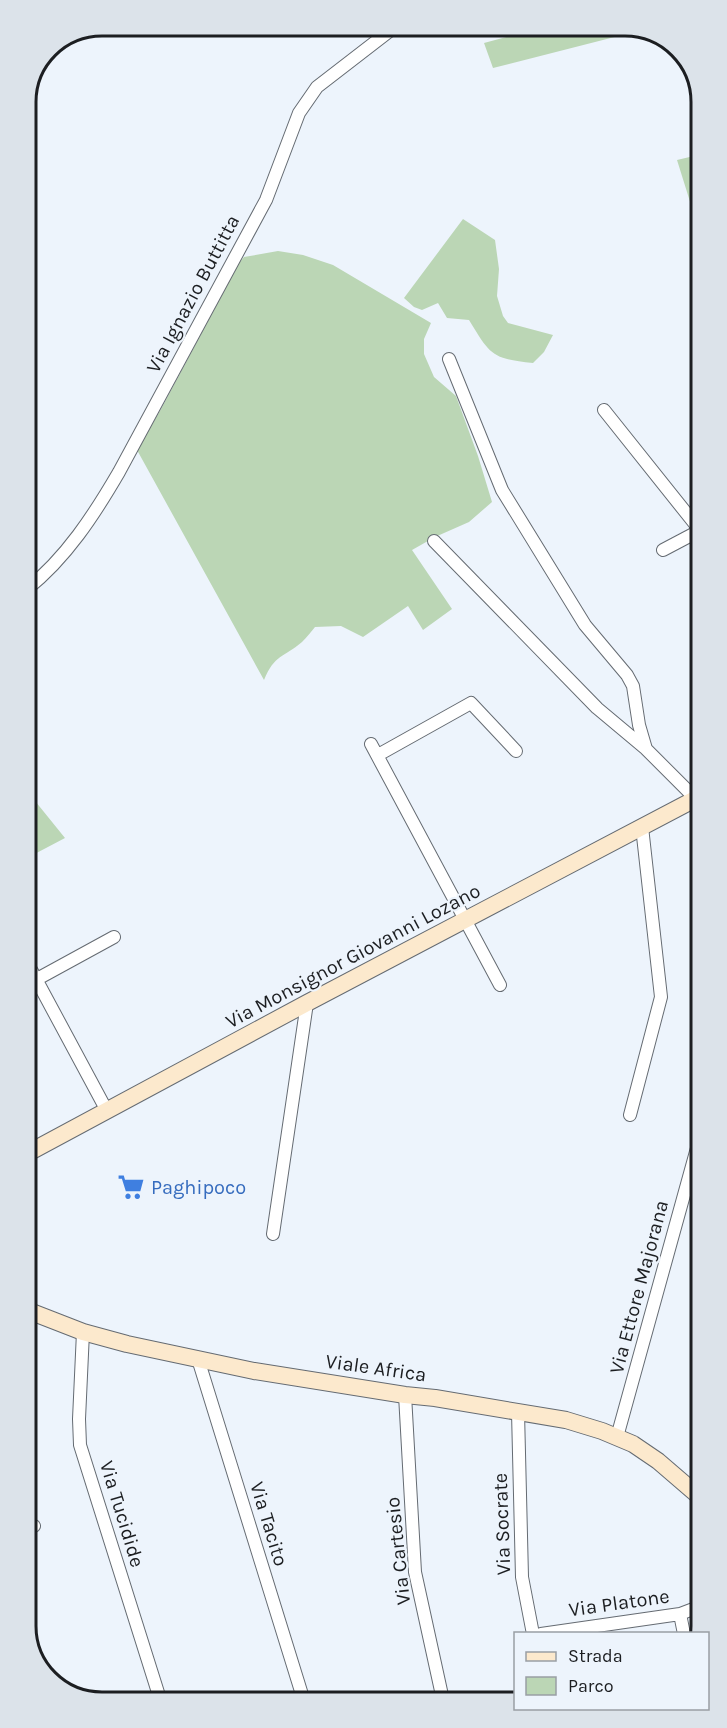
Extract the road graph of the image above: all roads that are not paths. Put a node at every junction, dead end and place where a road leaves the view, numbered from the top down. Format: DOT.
graph roads {
  1 [pos="383,36"];
  2 [pos="448,359"];
  3 [pos="604,410"];
  4 [pos="691,520"];
  5 [pos="691,534"];
  6 [pos="434,541"];
  7 [pos="663,550"];
  8 [pos="36,580"];
  9 [pos="646,749"];
  10 [pos="516,751"];
  11 [pos="691,791"];
  12 [pos="691,802"];
  13 [pos="642,827"];
  14 [pos="465,920"];
  15 [pos="114,937"];
  16 [pos="36,980"];
  17 [pos="500,985"];
  18 [pos="36,989"];
  19 [pos="307,1003"];
  20 [pos="107,1112"];
  21 [pos="630,1115"];
  22 [pos="36,1149"];
  23 [pos="691,1170"];
  24 [pos="273,1234"];
  25 [pos="36,1314"];
  26 [pos="82,1332"];
  27 [pos="198,1359"];
  28 [pos="405,1395"];
  29 [pos="518,1412"];
  30 [pos="617,1437"];
  31 [pos="691,1486"];
  32 [pos="691,1610"];
  33 [pos="680,1614"];
  34 [pos="533,1632"];
  35 [pos="555,1632"];
  36 [pos="684,1632"];
  37 [pos="157,1692"];
  38 [pos="301,1692"];
  39 [pos="441,1692"];
  1 -- 8 [label="street, Via Ignazio Buttitta"];
  2 -- 9 [label="street"];
  3 -- 4 [label="street"];
  5 -- 7 [label="street"];
  6 -- 9 [label="street"];
  9 -- 11 [label="street"];
  10 -- 14 [label="street"];
  12 -- 13 [label="main road, Via Monsignor Giovanni Lozano"];
  13 -- 14 [label="main road, Via Monsignor Giovanni Lozano"];
  13 -- 21 [label="street"];
  14 -- 17 [label="street"];
  14 -- 19 [label="main road, Via Monsignor Giovanni Lozano"];
  15 -- 16 [label="street"];
  18 -- 20 [label="street"];
  19 -- 20 [label="main road, Via Monsignor Giovanni Lozano"];
  19 -- 24 [label="street"];
  20 -- 22 [label="main road, Via Monsignor Giovanni Lozano"];
  23 -- 30 [label="street, Via Ettore Majorana"];
  25 -- 26 [label="main road, Viale Africa"];
  26 -- 27 [label="main road, Viale Africa"];
  26 -- 37 [label="street, Via Tucidide"];
  27 -- 28 [label="main road, Viale Africa"];
  27 -- 38 [label="street, Via Tacito"];
  28 -- 29 [label="main road, Viale Africa"];
  28 -- 39 [label="street, Via Cartesio"];
  29 -- 30 [label="main road, Viale Africa"];
  29 -- 34 [label="street, Via Socrate"];
  30 -- 31 [label="main road, Viale Africa"];
  32 -- 33 [label="street, Via Platone"];
  33 -- 35 [label="street, Via Platone"];
  33 -- 36 [label="street"];
}
